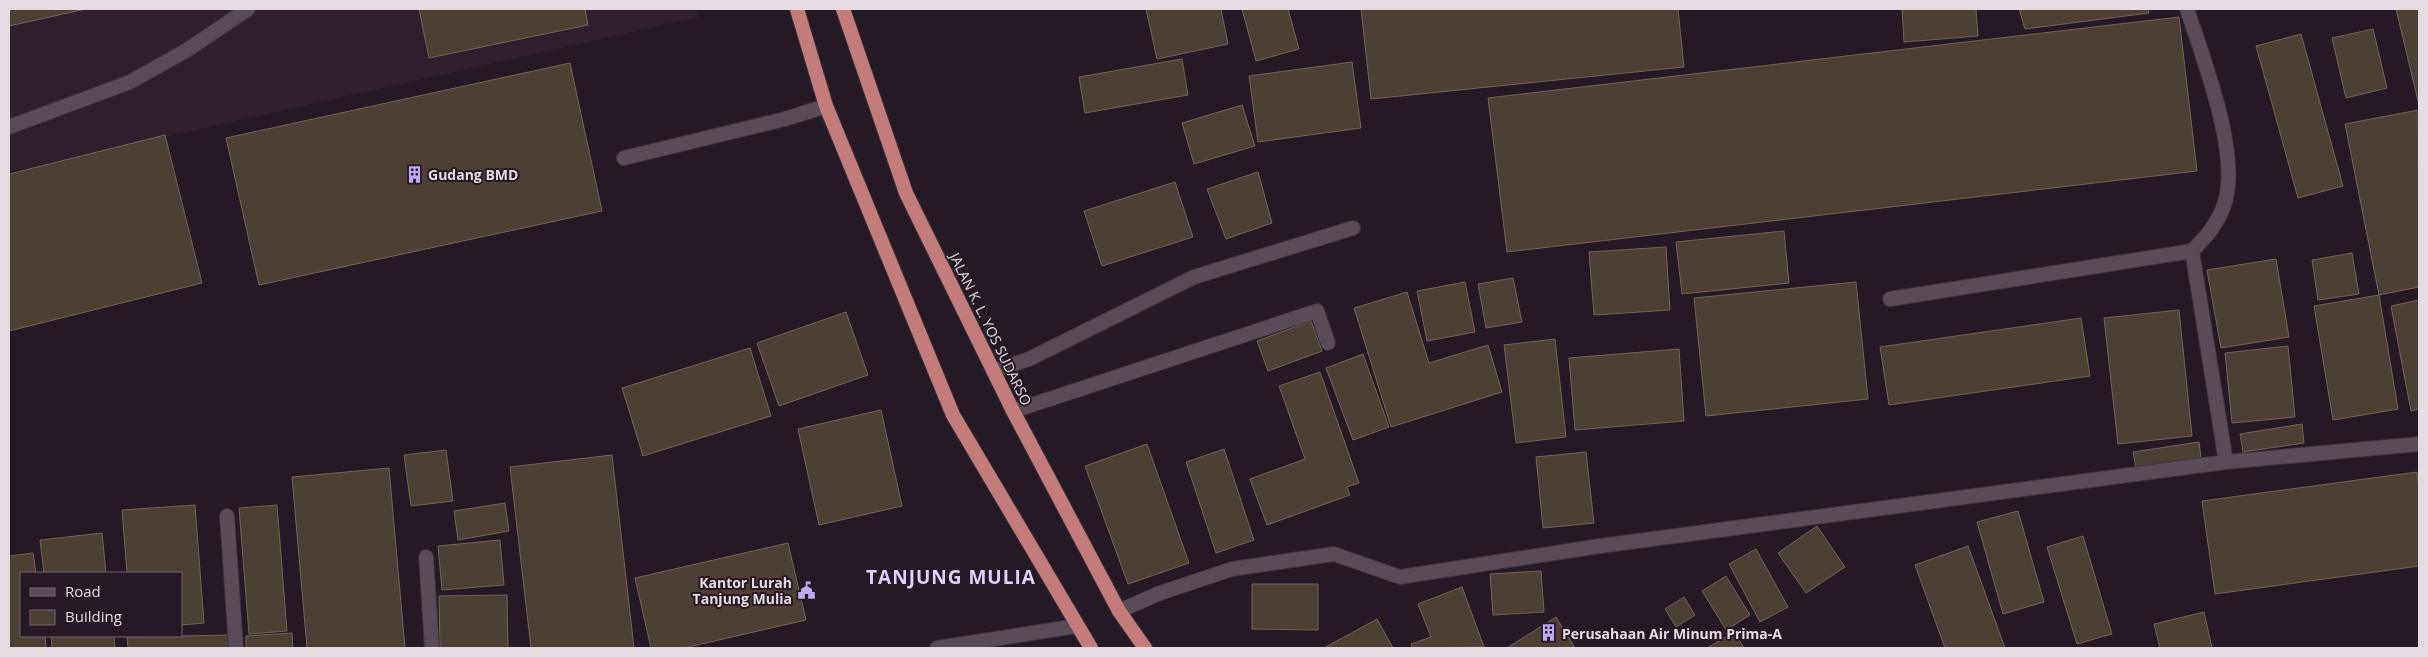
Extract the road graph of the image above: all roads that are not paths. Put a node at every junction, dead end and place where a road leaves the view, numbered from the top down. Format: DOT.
graph roads {
  1 [pos="248,9"];
  2 [pos="797,9"];
  3 [pos="842,9"];
  4 [pos="2187,9"];
  5 [pos="826,106"];
  6 [pos="9,127"];
  7 [pos="624,158"];
  8 [pos="1353,228"];
  9 [pos="2192,251"];
  10 [pos="1890,299"];
  11 [pos="1328,343"];
  12 [pos="993,371"];
  13 [pos="1013,411"];
  14 [pos="2419,444"];
  15 [pos="2226,462"];
  16 [pos="227,516"];
  17 [pos="426,557"];
  18 [pos="1118,611"];
  19 [pos="1077,626"];
  20 [pos="236,648"];
  21 [pos="432,648"];
  22 [pos="938,648"];
  23 [pos="1091,648"];
  24 [pos="1145,648"];
  1 -- 6 [label="street"];
  2 -- 5 [label="highway"];
  3 -- 12 [label="highway, JALAN K. L. YOS SUDARSO"];
  4 -- 9 [label="street"];
  5 -- 7 [label="street"];
  5 -- 19 [label="highway"];
  8 -- 12 [label="street"];
  9 -- 10 [label="street"];
  9 -- 15 [label="street"];
  11 -- 13 [label="street"];
  12 -- 13 [label="highway, JALAN K. L. YOS SUDARSO"];
  13 -- 18 [label="highway, JALAN K. L. YOS SUDARSO"];
  14 -- 15 [label="street"];
  15 -- 18 [label="street"];
  16 -- 20 [label="street"];
  17 -- 21 [label="street"];
  18 -- 24 [label="highway, JALAN K. L. YOS SUDARSO"];
  19 -- 22 [label="street"];
  19 -- 23 [label="highway"];
}
